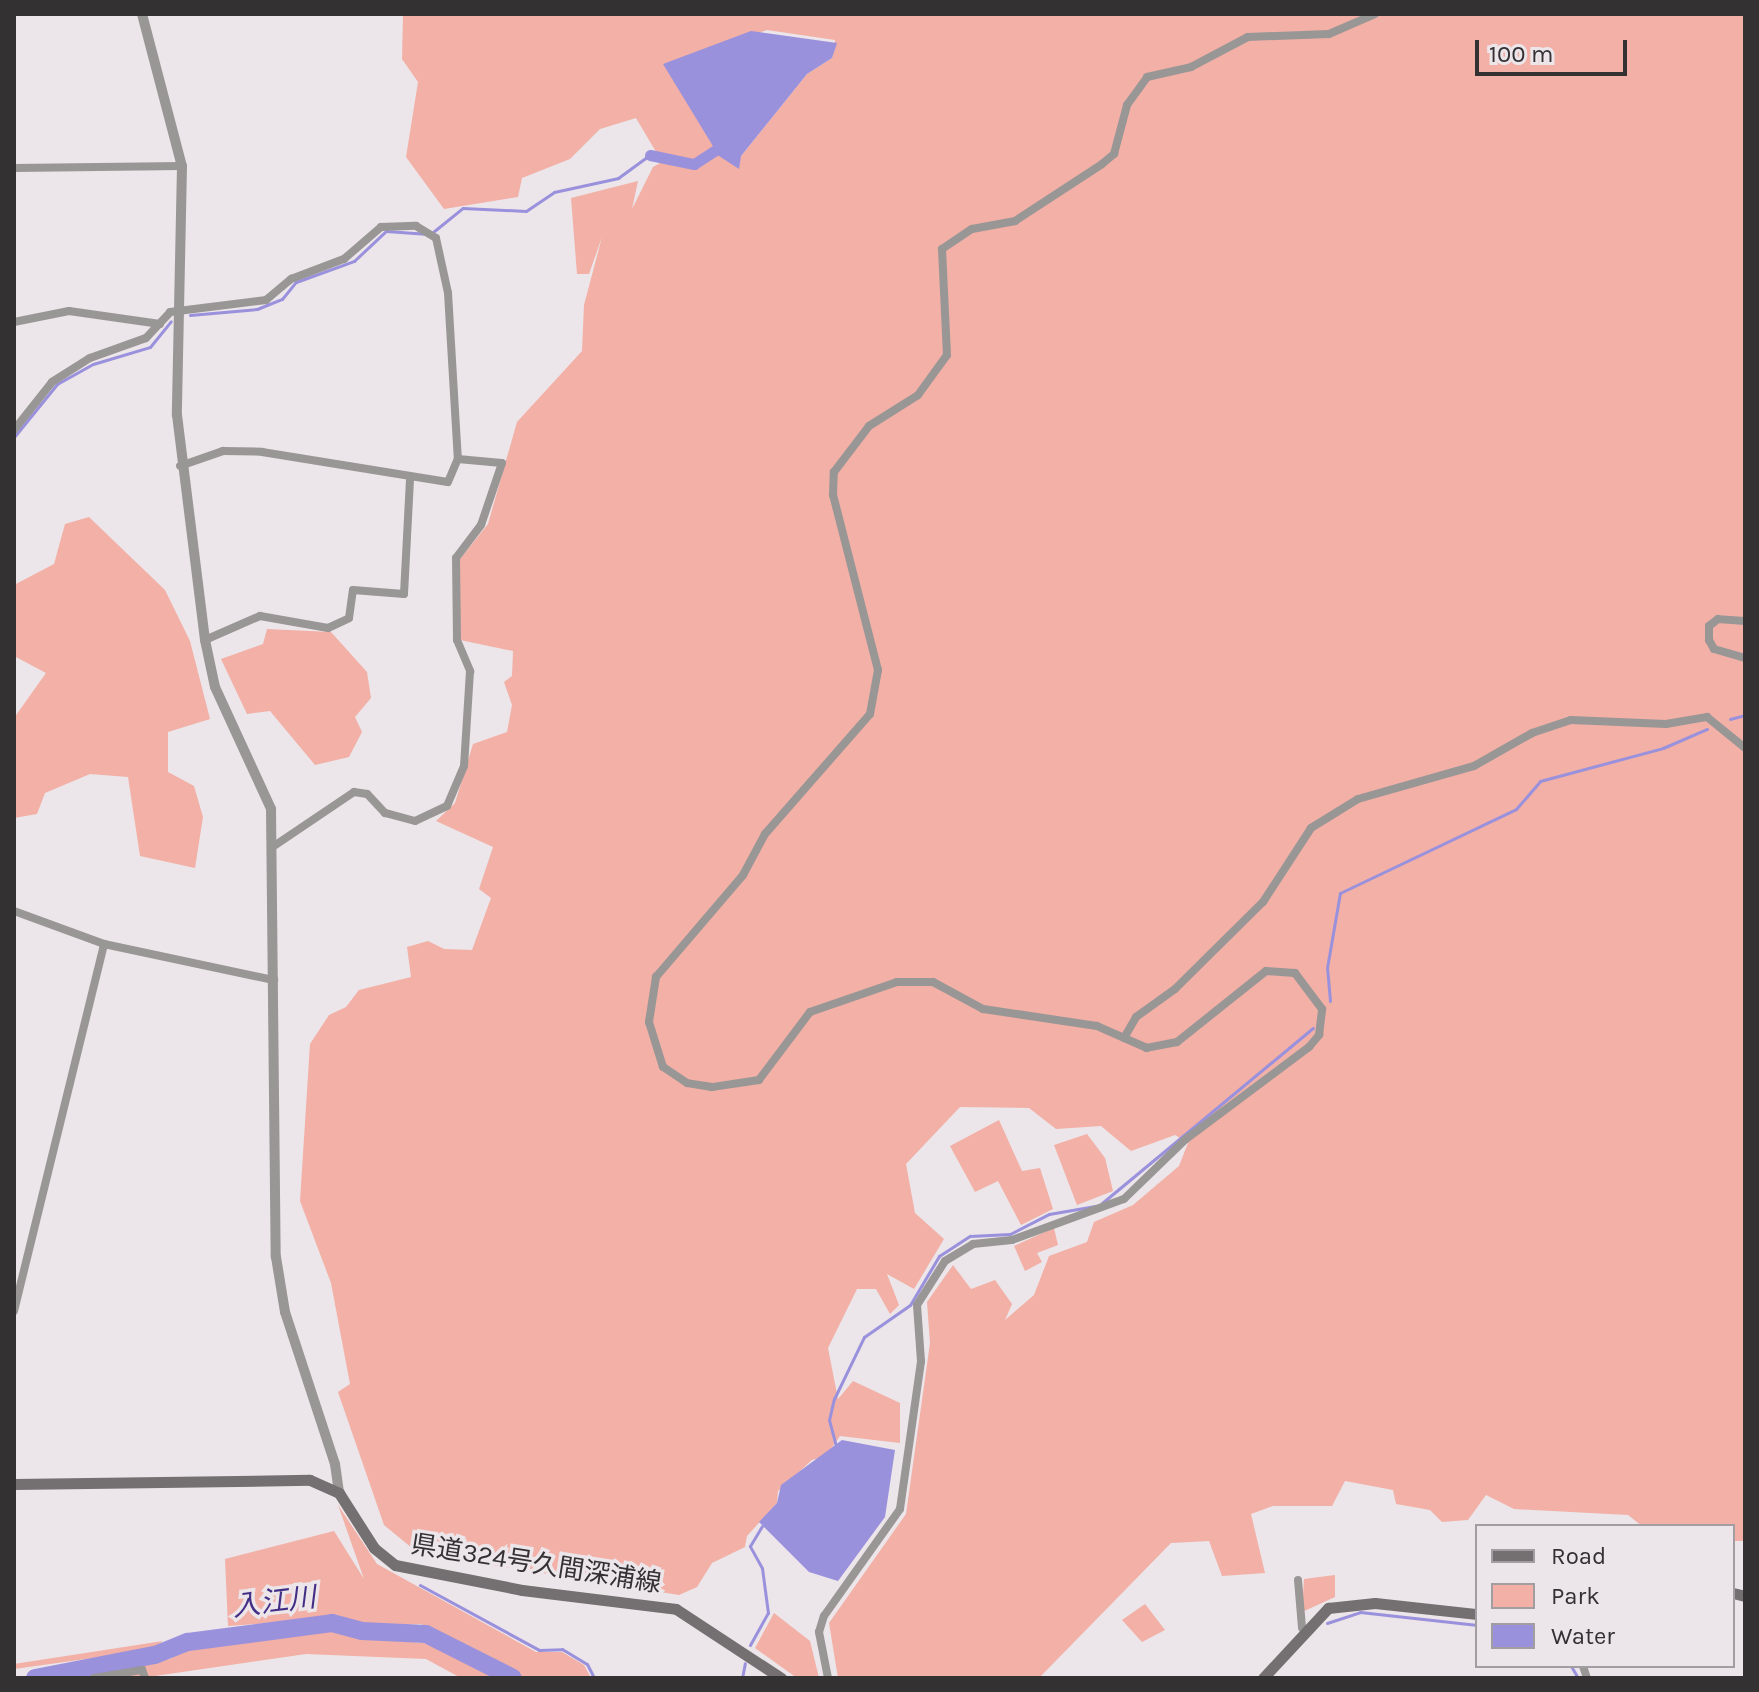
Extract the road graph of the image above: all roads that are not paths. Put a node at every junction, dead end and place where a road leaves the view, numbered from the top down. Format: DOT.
graph roads {
  1 [pos="142,14"];
  2 [pos="1375,14"];
  3 [pos="182,166"];
  4 [pos="14,168"];
  5 [pos="179,309"];
  6 [pos="14,322"];
  7 [pos="160,324"];
  8 [pos="14,430"];
  9 [pos="458,459"];
  10 [pos="179,466"];
  11 [pos="410,478"];
  12 [pos="1745,621"];
  13 [pos="205,640"];
  14 [pos="1745,658"];
  15 [pos="1745,748"];
  16 [pos="274,846"];
  17 [pos="14,911"];
  18 [pos="104,944"];
  19 [pos="274,980"];
  20 [pos="1124,1038"];
  21 [pos="14,1311"];
  22 [pos="14,1484"];
  23 [pos="339,1493"];
  24 [pos="1298,1580"];
  25 [pos="1475,1614"];
  26 [pos="1302,1628"];
  27 [pos="94,1678"];
  28 [pos="145,1678"];
  29 [pos="781,1678"];
  30 [pos="828,1678"];
  31 [pos="1263,1678"];
  1 -- 3 [label="street"];
  2 -- 20 [label="street"];
  3 -- 4 [label="street"];
  3 -- 5 [label="street"];
  5 -- 7 [label="street"];
  5 -- 9 [label="street"];
  5 -- 10 [label="street"];
  6 -- 7 [label="street"];
  7 -- 8 [label="street"];
  9 -- 11 [label="street"];
  9 -- 16 [label="street"];
  10 -- 11 [label="street"];
  10 -- 13 [label="street"];
  11 -- 13 [label="street"];
  12 -- 14 [label="street"];
  13 -- 16 [label="street"];
  15 -- 20 [label="street"];
  16 -- 19 [label="street"];
  17 -- 18 [label="street"];
  18 -- 19 [label="street"];
  18 -- 21 [label="street"];
  19 -- 23 [label="street"];
  20 -- 30 [label="street"];
  22 -- 23 [label="main road"];
  23 -- 29 [label="main road, 県道324号久間深浦線"];
  24 -- 26 [label="street"];
  25 -- 26 [label="main road"];
  26 -- 31 [label="main road"];
  27 -- 28 [label="street"];
}
